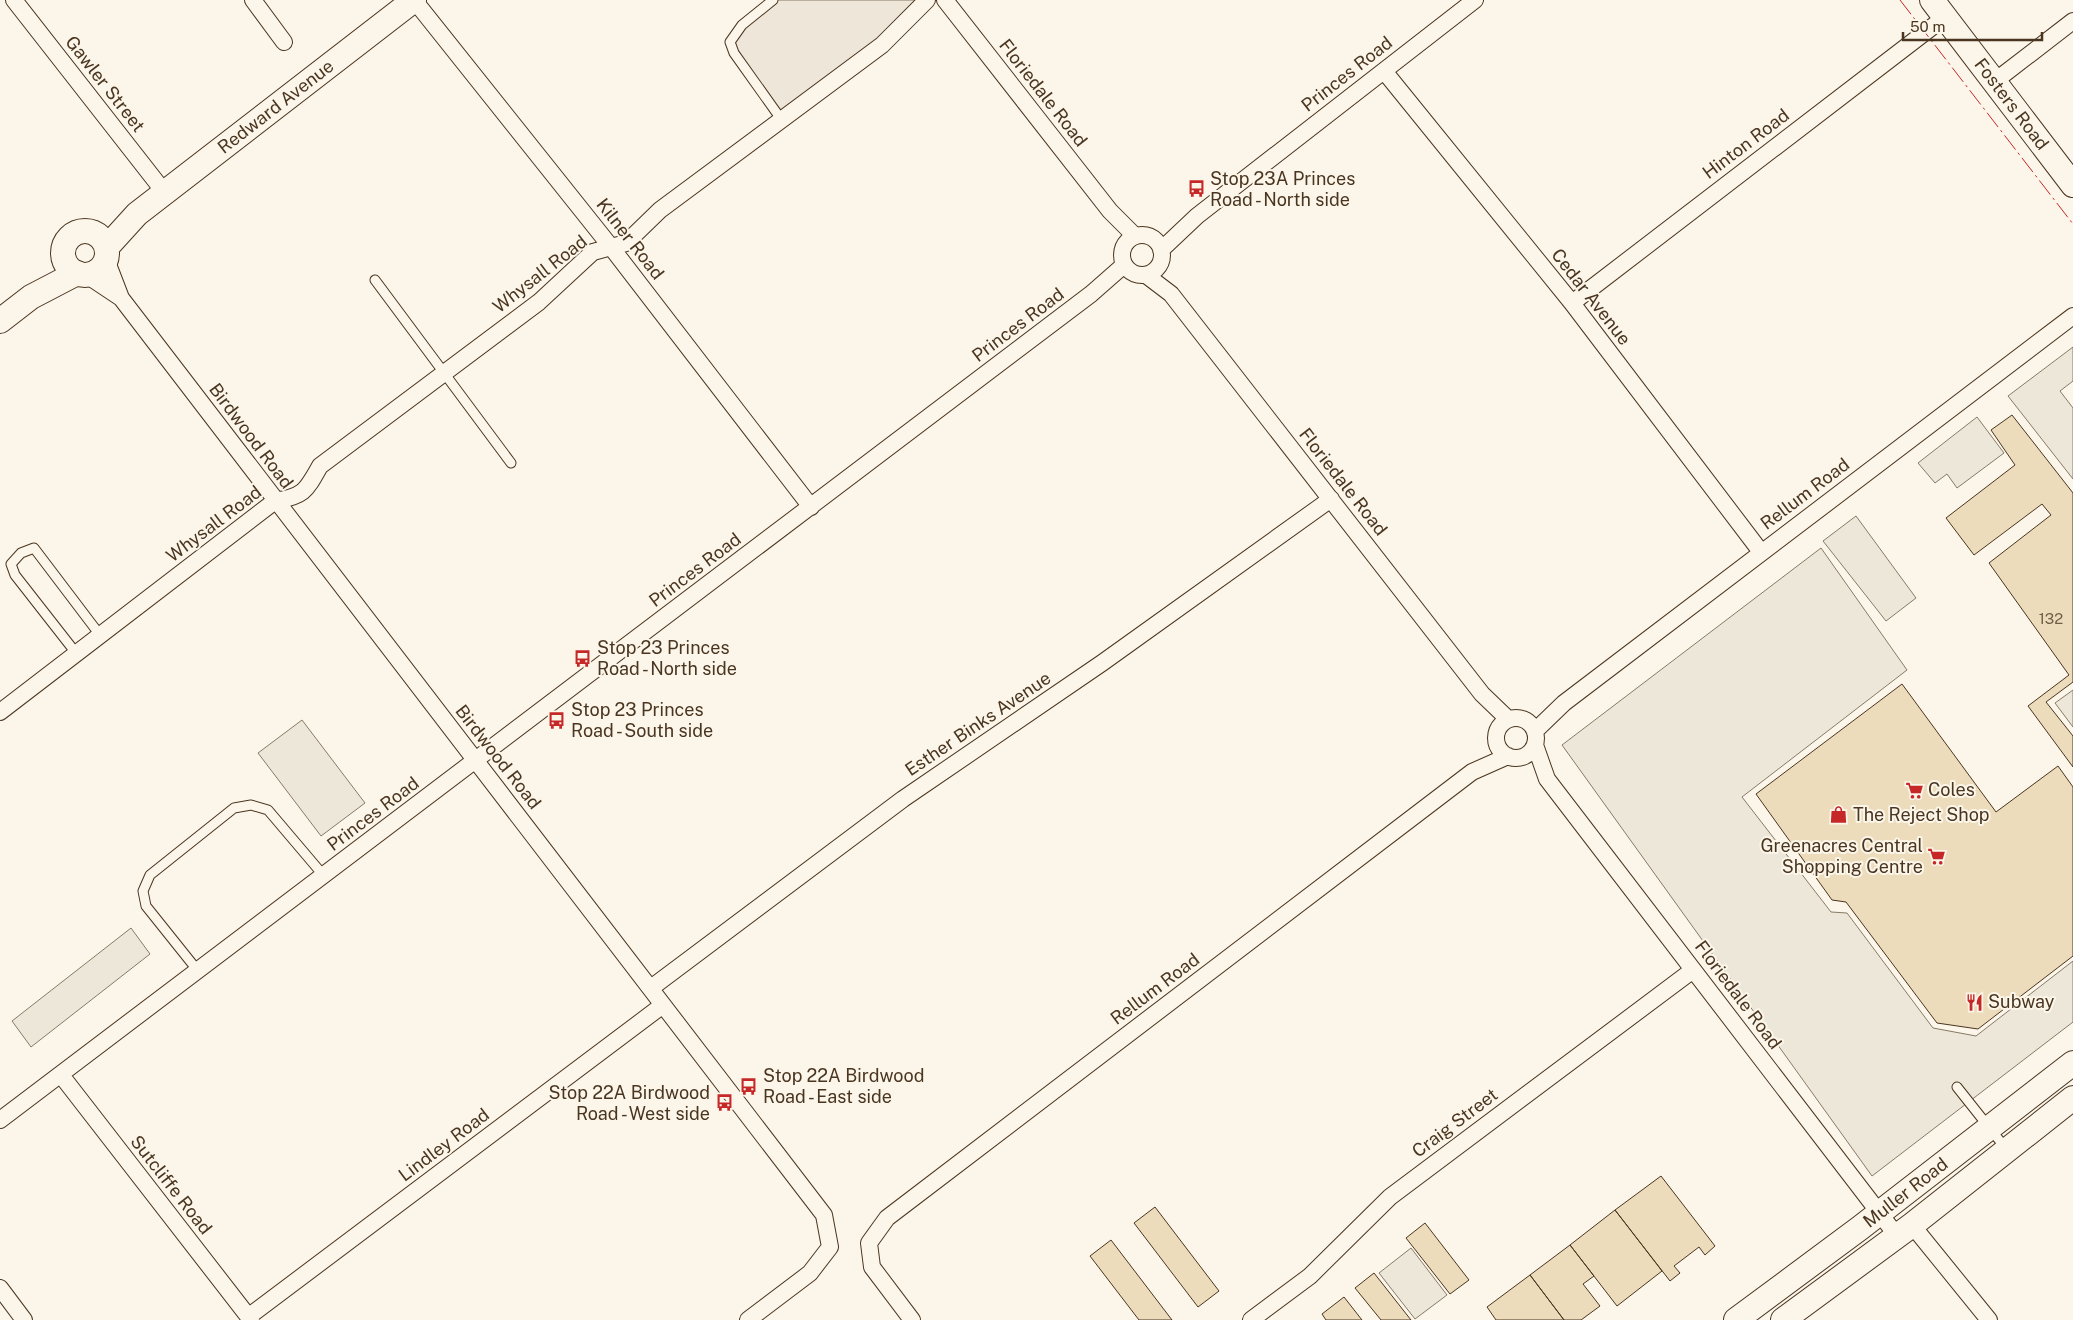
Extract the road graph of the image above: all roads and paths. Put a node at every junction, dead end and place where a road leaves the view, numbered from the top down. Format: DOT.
graph roads {
  1 [pos="14,0"];
  2 [pos="253,0"];
  3 [pos="414,0"];
  4 [pos="773,0"];
  5 [pos="927,0"];
  6 [pos="1475,0"];
  7 [pos="953,4"];
  8 [pos="1938,9"];
  9 [pos="2073,21"];
  10 [pos="284,42"];
  11 [pos="1384,71"];
  12 [pos="1995,80"];
  13 [pos="781,119"];
  14 [pos="2073,185"];
  15 [pos="165,193"];
  16 [pos="1110,211"];
  17 [pos="1197,216"];
  18 [pos="1142,236"];
  19 [pos="102,246"];
  20 [pos="611,247"];
  21 [pos="1161,256"];
  22 [pos="1132,265"];
  23 [pos="75,267"];
  24 [pos="375,280"];
  25 [pos="1171,294"];
  26 [pos="121,298"];
  27 [pos="1572,303"];
  28 [pos="2072,317"];
  29 [pos="0,321"];
  30 [pos="443,373"];
  31 [pos="511,463"];
  32 [pos="1331,499"];
  33 [pos="275,501"];
  34 [pos="811,507"];
  35 [pos="1761,552"];
  36 [pos="100,635"];
  37 [pos="76,653"];
  38 [pos="1564,703"];
  39 [pos="0,712"];
  40 [pos="1506,727"];
  41 [pos="1535,738"];
  42 [pos="1512,757"];
  43 [pos="475,762"];
  44 [pos="1472,772"];
  45 [pos="1547,779"];
  46 [pos="324,876"];
  47 [pos="1693,970"];
  48 [pos="198,971"];
  49 [pos="651,988"];
  50 [pos="663,1005"];
  51 [pos="2073,1063"];
  52 [pos="61,1075"];
  53 [pos="1957,1087"];
  54 [pos="2073,1098"];
  55 [pos="0,1120"];
  56 [pos="1989,1128"];
  57 [pos="2007,1150"];
  58 [pos="1880,1213"];
  59 [pos="1904,1230"];
  60 [pos="0,1288"];
  61 [pos="249,1318"];
  62 [pos="21,1319"];
  63 [pos="748,1320"];
  64 [pos="912,1320"];
  65 [pos="1252,1320"];
  66 [pos="1736,1320"];
  67 [pos="1783,1320"];
  68 [pos="1989,1320"];
  1 -- 15 [label="street, Gawler Street"];
  2 -- 10 [label="street"];
  3 -- 15 [label="main road, Redward Avenue"];
  3 -- 20 [label="street, Kilner Road"];
  4 -- 13 [label="lane"];
  5 -- 13 [label="street, Whysall Road"];
  6 -- 11 [label="street, Princes Road"];
  7 -- 16 [label="street, Floriedale Road"];
  8 -- 12 [label="main road, Fosters Road"];
  8 -- 27 [label="street, Hinton Road"];
  9 -- 12 [label="street"];
  11 -- 17 [label="street, Princes Road"];
  11 -- 27 [label="street, Cedar Avenue"];
  12 -- 14 [label="main road, Fosters Road"];
  13 -- 20 [label="street, Whysall Road"];
  15 -- 19 [label="main road, Redward Avenue"];
  16 -- 18 [label="street, Floriedale Road"];
  16 -- 22 [label="street, Floriedale Road"];
  17 -- 18 [label="street, Princes Road"];
  17 -- 21 [label="street, Princes Road"];
  18 -- 21 [label="street"];
  18 -- 22 [label="street"];
  19 -- 23 [label="main road"];
  19 -- 23 [label="main road"];
  19 -- 26 [label="street, Birdwood Road"];
  20 -- 30 [label="street, Whysall Road"];
  20 -- 34 [label="street, Kilner Road"];
  21 -- 22 [label="street"];
  21 -- 25 [label="street, Floriedale Road"];
  22 -- 25 [label="street, Floriedale Road"];
  22 -- 34 [label="street, Princes Road"];
  23 -- 26 [label="street, Birdwood Road"];
  23 -- 29 [label="main road"];
  24 -- 30 [label="lane"];
  25 -- 32 [label="street, Floriedale Road"];
  26 -- 33 [label="street, Birdwood Road"];
  27 -- 35 [label="street, Cedar Avenue"];
  28 -- 35 [label="street, Rellum Road"];
  30 -- 31 [label="lane"];
  30 -- 33 [label="street, Whysall Road"];
  32 -- 40 [label="street, Floriedale Road"];
  32 -- 49 [label="street, Esther Binks Avenue"];
  33 -- 36 [label="street, Whysall Road"];
  33 -- 43 [label="street, Birdwood Road"];
  34 -- 43 [label="street, Princes Road"];
  35 -- 38 [label="street, Rellum Road"];
  36 -- 37 [label="street, Whysall Road"];
  36 -- 37 [label="lane"];
  37 -- 39 [label="street, Whysall Road"];
  38 -- 40 [label="street, Rellum Road"];
  38 -- 41 [label="street, Rellum Road"];
  40 -- 41 [label="street"];
  40 -- 42 [label="street"];
  40 -- 44 [label="street, Rellum Road"];
  41 -- 42 [label="street"];
  41 -- 45 [label="street, Floriedale Road"];
  42 -- 44 [label="street, Rellum Road"];
  42 -- 45 [label="street, Floriedale Road"];
  43 -- 46 [label="street, Princes Road"];
  43 -- 49 [label="street, Birdwood Road"];
  44 -- 64 [label="street, Rellum Road"];
  45 -- 47 [label="street, Floriedale Road"];
  46 -- 48 [label="street, Princes Road"];
  46 -- 48 [label="lane, Princes Road"];
  47 -- 58 [label="street, Floriedale Road"];
  47 -- 65 [label="street, Craig Street"];
  48 -- 52 [label="street, Princes Road"];
  49 -- 50 [label="street, Birdwood Road"];
  50 -- 61 [label="street, Lindley Road"];
  50 -- 63 [label="street, Birdwood Road"];
  51 -- 56 [label="main road, Muller Road"];
  52 -- 55 [label="street, Princes Road"];
  52 -- 61 [label="street, Sutcliffe Road"];
  53 -- 56 [label="lane"];
  54 -- 57 [label="main road, Muller Road"];
  56 -- 57 [label="lane"];
  56 -- 58 [label="main road, Muller Road"];
  57 -- 59 [label="main road, Muller Road"];
  58 -- 59 [label="street, Floriedale Road"];
  58 -- 66 [label="main road, Muller Road"];
  59 -- 67 [label="main road, Muller Road"];
  59 -- 68 [label="street, Floriedale Road"];
  60 -- 62 [label="street"];
}
